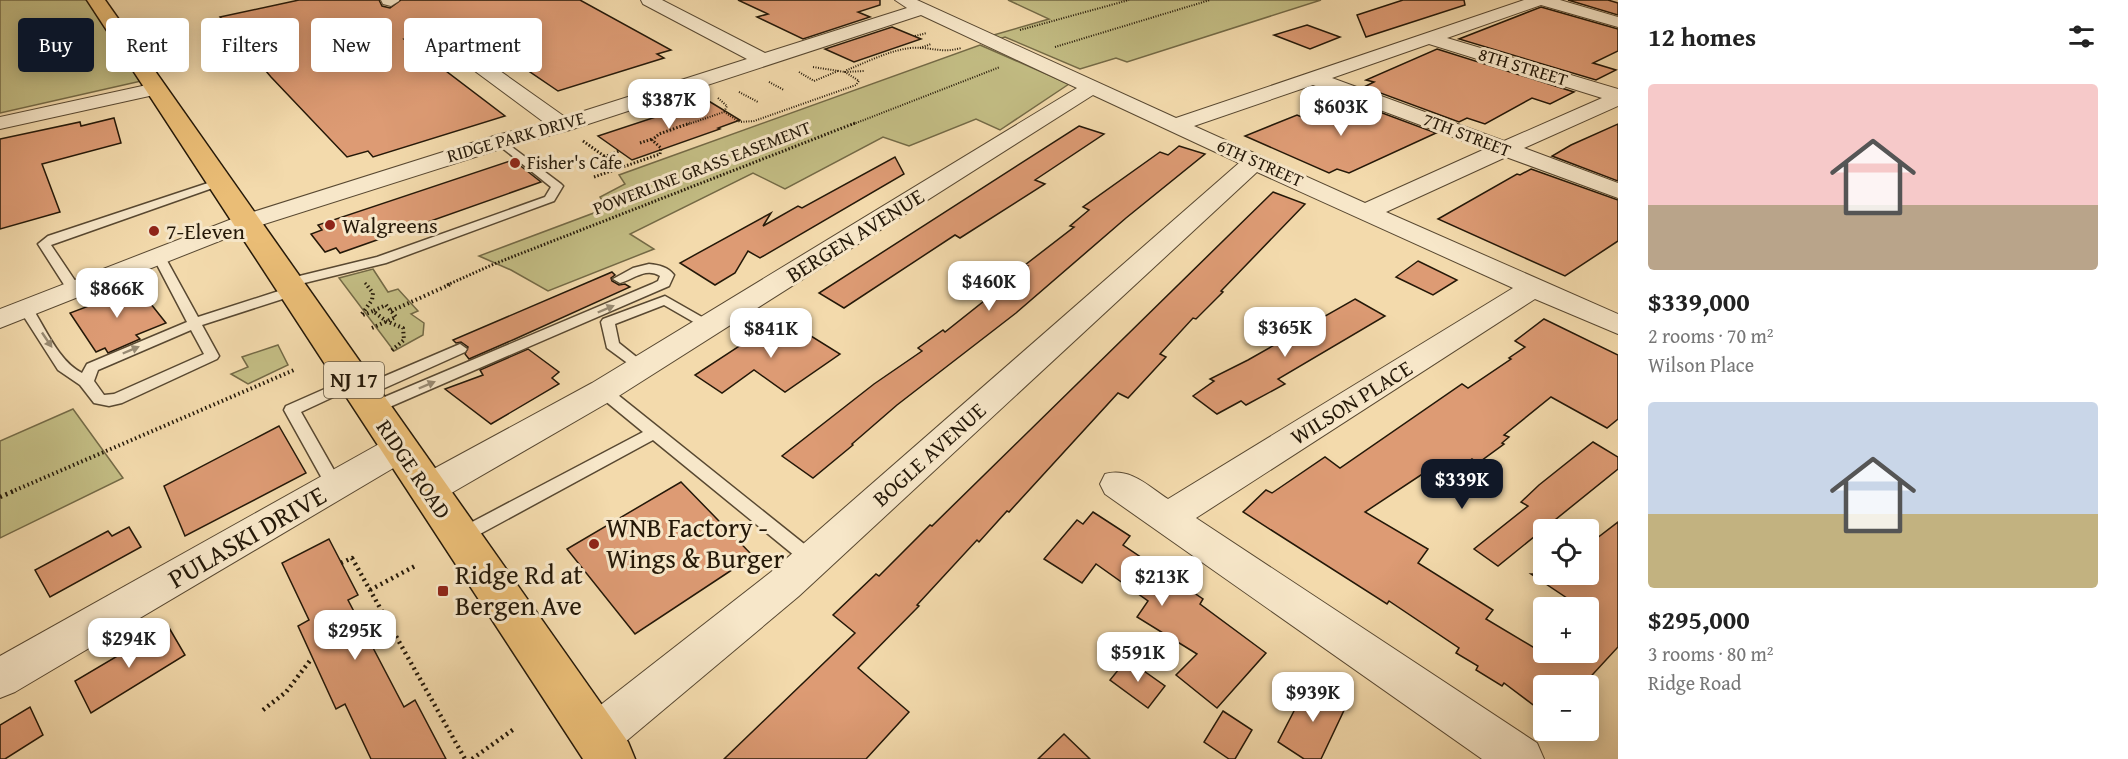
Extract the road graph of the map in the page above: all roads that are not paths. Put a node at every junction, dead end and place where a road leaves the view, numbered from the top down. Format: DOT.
graph roads {
  1 [pos="96,0"];
  2 [pos="649,0"];
  3 [pos="1541,0"];
  4 [pos="913,4"];
  5 [pos="1618,22"];
  6 [pos="1428,38"];
  7 [pos="763,60"];
  8 [pos="486,72"];
  9 [pos="1316,79"];
  10 [pos="1093,87"];
  11 [pos="156,89"];
  12 [pos="1618,97"];
  13 [pos="0,123"];
  14 [pos="1177,125"];
  15 [pos="557,126"];
  16 [pos="500,141"];
  17 [pos="1504,149"];
  18 [pos="1254,162"];
  19 [pos="219,182"];
  20 [pos="1618,191"];
  21 [pos="1367,211"];
  22 [pos="246,222"];
  23 [pos="159,256"];
  24 [pos="620,279"];
  25 [pos="291,287"];
  26 [pos="1534,287"];
  27 [pos="75,291"];
  28 [pos="26,309"];
  29 [pos="0,319"];
  30 [pos="194,323"];
  31 [pos="709,325"];
  32 [pos="1618,325"];
  33 [pos="460,349"];
  34 [pos="642,367"];
  35 [pos="89,374"];
  36 [pos="603,391"];
  37 [pos="363,394"];
  38 [pos="654,433"];
  39 [pos="400,448"];
  40 [pos="1118,484"];
  41 [pos="335,486"];
  42 [pos="428,489"];
  43 [pos="1167,518"];
  44 [pos="460,536"];
  45 [pos="812,560"];
  46 [pos="0,678"];
  47 [pos="603,748"];
  48 [pos="1521,759"];
  1 -- 11 [label="main road, RIDGE ROAD / NJ 17"];
  2 -- 7 [label="street"];
  3 -- 5 [label="street"];
  3 -- 6 [label="street"];
  4 -- 7 [label="street, RIDGE PARK DRIVE"];
  4 -- 10 [label="street, 6TH STREET"];
  6 -- 9 [label="street"];
  6 -- 12 [label="street, 8TH STREET"];
  7 -- 15 [label="street, RIDGE PARK DRIVE"];
  8 -- 15 [label="street"];
  9 -- 14 [label="street"];
  9 -- 17 [label="street, 7TH STREET"];
  10 -- 14 [label="street, 6TH STREET"];
  10 -- 31 [label="street, BERGEN AVENUE"];
  11 -- 13 [label="street"];
  11 -- 19 [label="main road, RIDGE ROAD / NJ 17"];
  12 -- 17 [label="street"];
  14 -- 18 [label="street, 6TH STREET"];
  15 -- 16 [label="street, RIDGE PARK DRIVE"];
  16 -- 22 [label="street, RIDGE PARK DRIVE"];
  16 -- 25 [label="lane"];
  17 -- 20 [label="street, 7TH STREET"];
  17 -- 21 [label="street"];
  18 -- 21 [label="street, 6TH STREET"];
  18 -- 45 [label="street, BOGLE AVENUE"];
  19 -- 22 [label="main road, RIDGE ROAD / NJ 17"];
  19 -- 27 [label="lane"];
  21 -- 26 [label="street, 6TH STREET"];
  22 -- 23 [label="street, RIDGE PARK DRIVE"];
  22 -- 25 [label="main road, RIDGE ROAD / NJ 17"];
  23 -- 27 [label="street, RIDGE PARK DRIVE"];
  23 -- 30 [label="lane"];
  37 -- 24 [label="lane, one-way"];
  25 -- 30 [label="lane"];
  25 -- 37 [label="main road, RIDGE ROAD / NJ 17"];
  26 -- 32 [label="street, 6TH STREET"];
  26 -- 43 [label="street, WILSON PLACE"];
  27 -- 28 [label="street, RIDGE PARK DRIVE"];
  28 -- 29 [label="street, RIDGE PARK DRIVE"];
  28 -- 35 [label="lane, one-way"];
  35 -- 30 [label="lane, one-way"];
  30 -- 35 [label="lane"];
  31 -- 34 [label="street, BERGEN AVENUE"];
  31 -- 34 [label="lane"];
  33 -- 37 [label="lane"];
  34 -- 36 [label="street, BERGEN AVENUE"];
  36 -- 38 [label="lane"];
  36 -- 42 [label="street, BERGEN AVENUE"];
  37 -- 39 [label="main road, RIDGE ROAD / NJ 17"];
  37 -- 41 [label="lane"];
  38 -- 44 [label="lane"];
  38 -- 45 [label="lane"];
  39 -- 41 [label="street, PULASKI DRIVE"];
  39 -- 42 [label="main road, RIDGE ROAD / NJ 17"];
  40 -- 43 [label="street"];
  41 -- 46 [label="street, PULASKI DRIVE"];
  42 -- 44 [label="main road, RIDGE ROAD / NJ 17"];
  43 -- 48 [label="street"];
  44 -- 47 [label="main road, RIDGE ROAD / NJ 17"];
  45 -- 47 [label="street, BOGLE AVENUE"];
}
